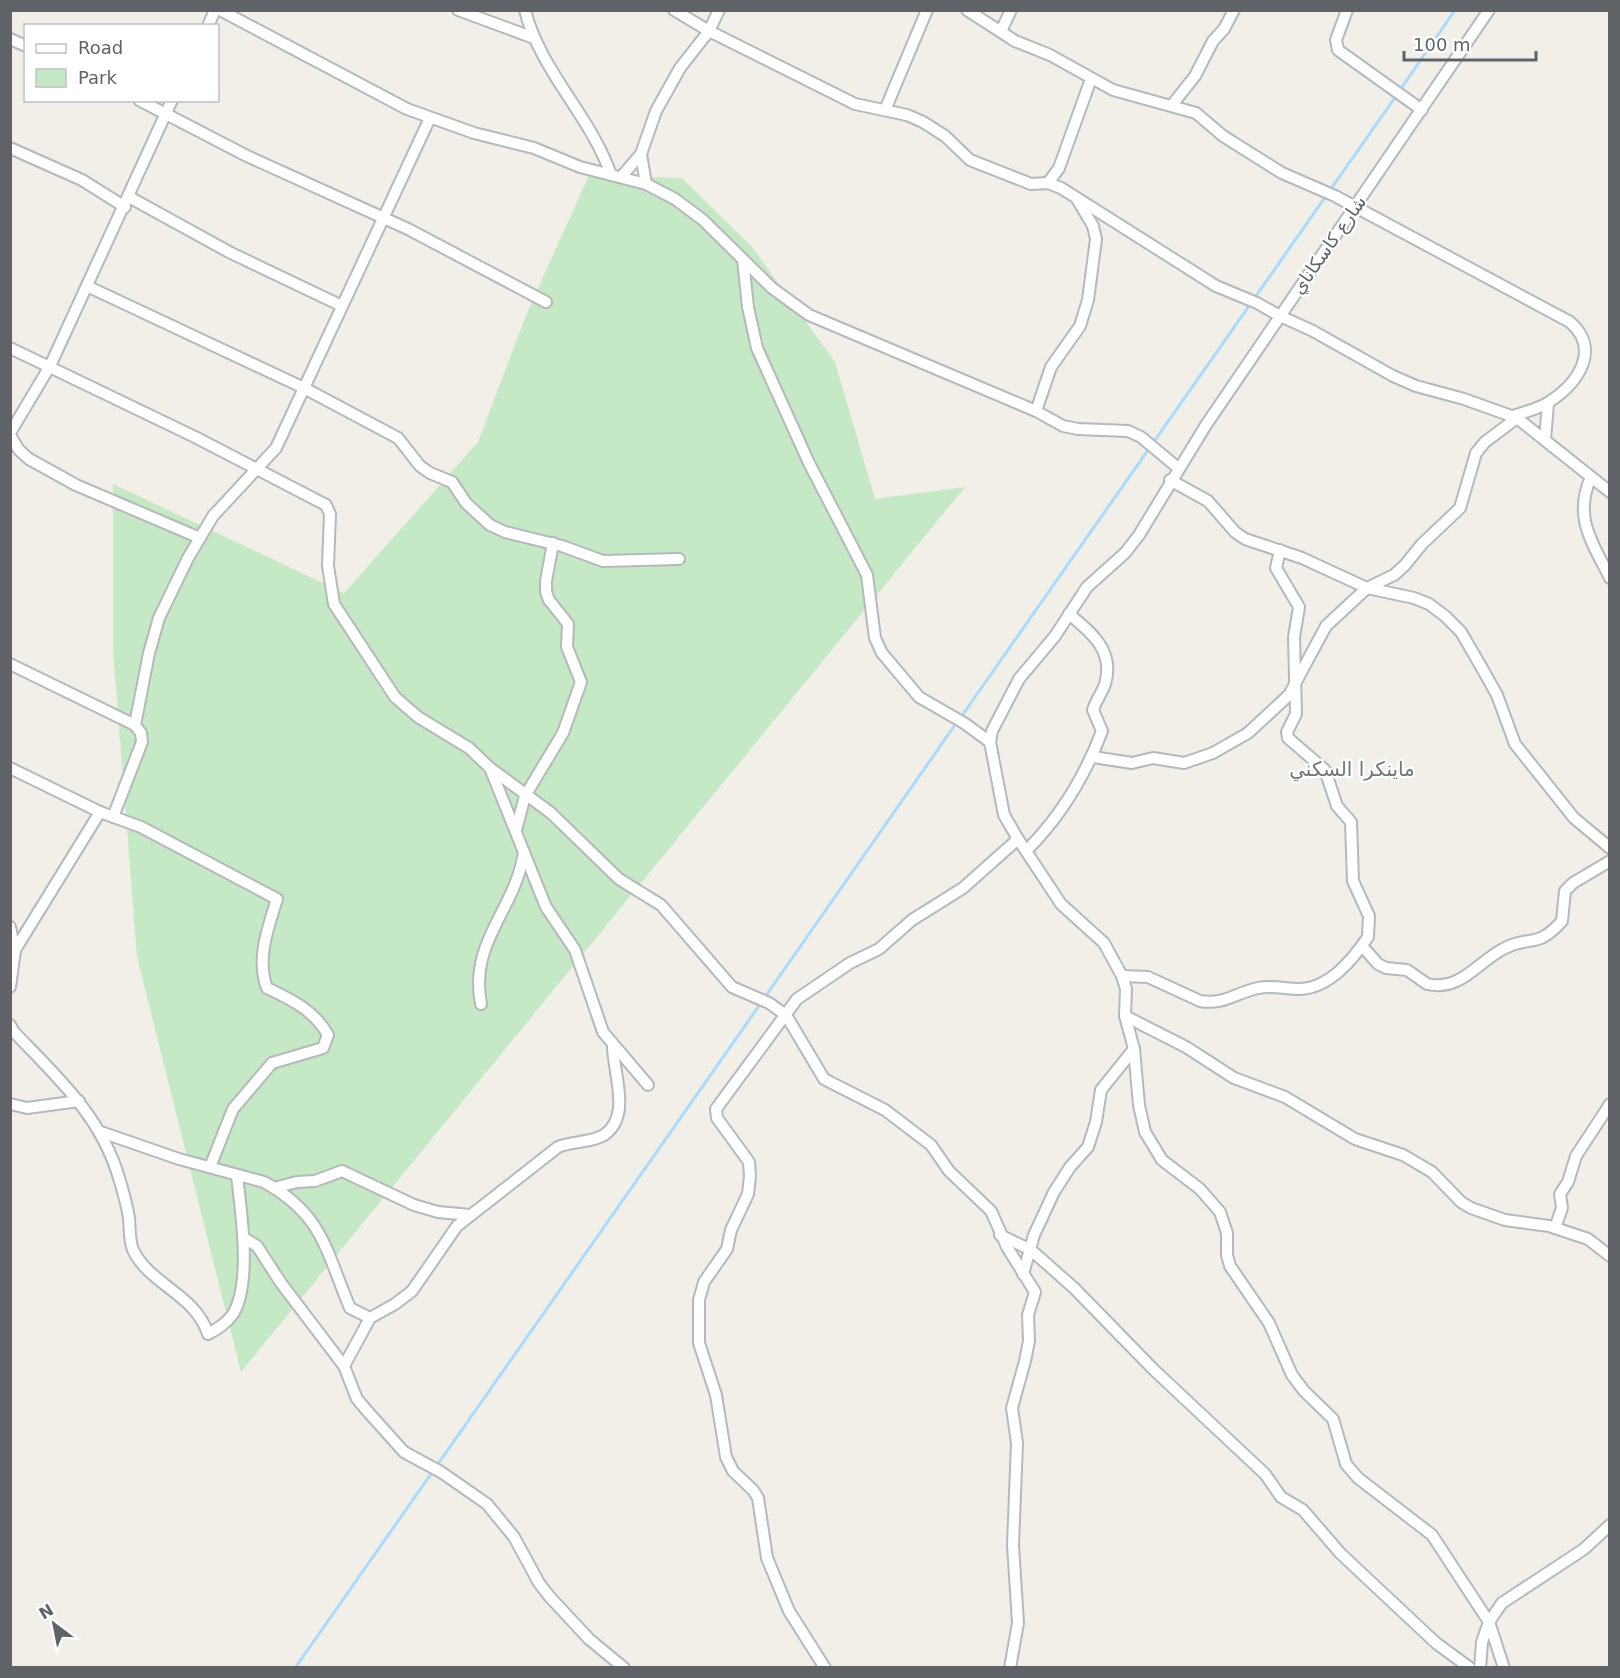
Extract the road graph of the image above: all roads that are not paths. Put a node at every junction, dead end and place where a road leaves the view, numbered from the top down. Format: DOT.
graph roads {
  1 [pos="215,10"];
  2 [pos="220,10"];
  3 [pos="458,10"];
  4 [pos="525,10"];
  5 [pos="674,10"];
  6 [pos="718,10"];
  7 [pos="927,10"];
  8 [pos="967,10"];
  9 [pos="1011,10"];
  10 [pos="1234,10"];
  11 [pos="1347,10"];
  12 [pos="1489,10"];
  13 [pos="209,24"];
  14 [pos="1001,30"];
  15 [pos="709,31"];
  16 [pos="534,38"];
  17 [pos="10,39"];
  18 [pos="24,45"];
  19 [pos="1092,79"];
  20 [pos="144,102"];
  21 [pos="171,102"];
  22 [pos="1172,105"];
  23 [pos="885,110"];
  24 [pos="1422,110"];
  25 [pos="166,113"];
  26 [pos="430,118"];
  27 [pos="10,148"];
  28 [pos="640,154"];
  29 [pos="1059,168"];
  30 [pos="616,176"];
  31 [pos="1048,183"];
  32 [pos="646,184"];
  33 [pos="1061,188"];
  34 [pos="1076,197"];
  35 [pos="127,202"];
  36 [pos="1355,207"];
  37 [pos="383,219"];
  38 [pos="743,260"];
  39 [pos="88,287"];
  40 [pos="546,302"];
  41 [pos="342,306"];
  42 [pos="1280,316"];
  43 [pos="10,348"];
  44 [pos="50,366"];
  45 [pos="304,388"];
  46 [pos="1548,403"];
  47 [pos="1036,411"];
  48 [pos="1515,417"];
  49 [pos="10,434"];
  50 [pos="1545,440"];
  51 [pos="1178,468"];
  52 [pos="256,470"];
  53 [pos="1591,477"];
  54 [pos="1170,480"];
  55 [pos="1610,492"];
  56 [pos="200,538"];
  57 [pos="553,543"];
  58 [pos="1280,550"];
  59 [pos="679,559"];
  60 [pos="1610,578"];
  61 [pos="1367,588"];
  62 [pos="1069,614"];
  63 [pos="10,664"];
  64 [pos="1295,686"];
  65 [pos="135,725"];
  66 [pos="990,742"];
  67 [pos="1093,757"];
  68 [pos="10,768"];
  69 [pos="490,768"];
  70 [pos="525,796"];
  71 [pos="100,812"];
  72 [pos="113,817"];
  73 [pos="516,830"];
  74 [pos="1017,838"];
  75 [pos="1610,848"];
  76 [pos="1027,850"];
  77 [pos="524,852"];
  78 [pos="1610,861"];
  79 [pos="10,927"];
  80 [pos="1362,945"];
  81 [pos="15,950"];
  82 [pos="1122,976"];
  83 [pos="10,987"];
  84 [pos="481,1004"];
  85 [pos="786,1015"];
  86 [pos="1125,1016"];
  87 [pos="10,1025"];
  88 [pos="613,1046"];
  89 [pos="1134,1049"];
  90 [pos="648,1085"];
  91 [pos="79,1101"];
  92 [pos="10,1104"];
  93 [pos="1610,1104"];
  94 [pos="101,1132"];
  95 [pos="210,1167"];
  96 [pos="237,1176"];
  97 [pos="274,1188"];
  98 [pos="470,1215"];
  99 [pos="1555,1228"];
  100 [pos="1000,1234"];
  101 [pos="244,1238"];
  102 [pos="1031,1250"];
  103 [pos="1610,1256"];
  104 [pos="1023,1274"];
  105 [pos="370,1318"];
  106 [pos="344,1366"];
  107 [pos="1610,1525"];
  108 [pos="1489,1622"];
  109 [pos="624,1668"];
  110 [pos="825,1668"];
  111 [pos="1010,1668"];
  112 [pos="1470,1668"];
  113 [pos="1480,1668"];
  114 [pos="1504,1668"];
  1 -- 13 [label="street"];
  2 -- 26 [label="street"];
  3 -- 16 [label="street"];
  4 -- 16 [label="street"];
  5 -- 15 [label="street"];
  6 -- 15 [label="street"];
  7 -- 23 [label="street"];
  8 -- 14 [label="street"];
  9 -- 14 [label="street"];
  10 -- 22 [label="street"];
  11 -- 24 [label="street"];
  12 -- 24 [label="street, شارع كاسكاناي"];
  14 -- 19 [label="street"];
  15 -- 23 [label="street"];
  15 -- 28 [label="street"];
  16 -- 30 [label="street"];
  17 -- 18 [label="street"];
  19 -- 22 [label="street"];
  19 -- 29 [label="street"];
  20 -- 25 [label="street"];
  21 -- 25 [label="street"];
  22 -- 36 [label="street"];
  23 -- 31 [label="street"];
  24 -- 36 [label="street, شارع كاسكاناي"];
  25 -- 35 [label="street"];
  25 -- 37 [label="street"];
  26 -- 30 [label="street"];
  26 -- 37 [label="street"];
  27 -- 35 [label="street"];
  28 -- 30 [label="street"];
  28 -- 32 [label="street"];
  29 -- 31 [label="street"];
  29 -- 33 [label="street"];
  30 -- 32 [label="street"];
  31 -- 33 [label="street"];
  32 -- 38 [label="street"];
  33 -- 34 [label="street"];
  34 -- 42 [label="street"];
  34 -- 47 [label="street"];
  35 -- 39 [label="street"];
  35 -- 41 [label="street"];
  36 -- 42 [label="street, شارع كاسكاناي"];
  36 -- 46 [label="street"];
  37 -- 40 [label="street"];
  37 -- 41 [label="street"];
  38 -- 47 [label="street"];
  38 -- 66 [label="street"];
  39 -- 44 [label="street"];
  39 -- 45 [label="street"];
  41 -- 45 [label="street"];
  42 -- 48 [label="street"];
  42 -- 51 [label="street, شارع كاسكاناي"];
  43 -- 44 [label="street"];
  44 -- 49 [label="street"];
  44 -- 52 [label="street"];
  45 -- 52 [label="street"];
  45 -- 57 [label="street"];
  46 -- 48 [label="street"];
  46 -- 50 [label="street"];
  47 -- 51 [label="street"];
  48 -- 50 [label="street"];
  48 -- 61 [label="street"];
  49 -- 56 [label="street"];
  50 -- 53 [label="street"];
  51 -- 54 [label="street, شارع كاسكاناي"];
  52 -- 56 [label="street"];
  52 -- 69 [label="street"];
  53 -- 55 [label="street"];
  53 -- 60 [label="street"];
  54 -- 58 [label="street"];
  54 -- 62 [label="street, شارع كاسكاناي"];
  56 -- 65 [label="street"];
  57 -- 59 [label="street"];
  57 -- 70 [label="street"];
  58 -- 61 [label="street"];
  58 -- 64 [label="street"];
  61 -- 64 [label="street"];
  61 -- 75 [label="street"];
  62 -- 66 [label="street, شارع كاسكاناي"];
  62 -- 67 [label="street"];
  63 -- 65 [label="street"];
  64 -- 67 [label="street"];
  64 -- 80 [label="street"];
  65 -- 72 [label="street"];
  66 -- 74 [label="street"];
  67 -- 76 [label="street"];
  68 -- 71 [label="street"];
  69 -- 70 [label="street"];
  69 -- 73 [label="street"];
  70 -- 73 [label="street"];
  70 -- 85 [label="street"];
  71 -- 72 [label="street"];
  71 -- 81 [label="street"];
  72 -- 95 [label="street"];
  73 -- 77 [label="street"];
  74 -- 76 [label="street"];
  74 -- 85 [label="street"];
  76 -- 82 [label="street"];
  77 -- 84 [label="street"];
  77 -- 88 [label="street"];
  78 -- 80 [label="street"];
  79 -- 81 [label="street"];
  80 -- 82 [label="street"];
  81 -- 83 [label="street"];
  82 -- 86 [label="street"];
  85 -- 100 [label="street"];
  85 -- 110 [label="street"];
  86 -- 89 [label="street"];
  86 -- 99 [label="street"];
  87 -- 91 [label="street"];
  88 -- 90 [label="street"];
  88 -- 98 [label="street"];
  89 -- 102 [label="street"];
  89 -- 108 [label="street"];
  91 -- 92 [label="street"];
  91 -- 94 [label="street"];
  93 -- 99 [label="street"];
  94 -- 95 [label="street"];
  94 -- 101 [label="street"];
  95 -- 96 [label="street"];
  96 -- 97 [label="street"];
  96 -- 101 [label="street"];
  97 -- 98 [label="street"];
  97 -- 105 [label="street"];
  98 -- 105 [label="street"];
  99 -- 103 [label="street"];
  100 -- 102 [label="street"];
  100 -- 104 [label="street"];
  101 -- 106 [label="street"];
  102 -- 104 [label="street"];
  102 -- 112 [label="street"];
  104 -- 111 [label="street"];
  105 -- 106 [label="street"];
  106 -- 109 [label="street"];
  107 -- 108 [label="street"];
  108 -- 113 [label="street"];
  108 -- 114 [label="street"];
}
